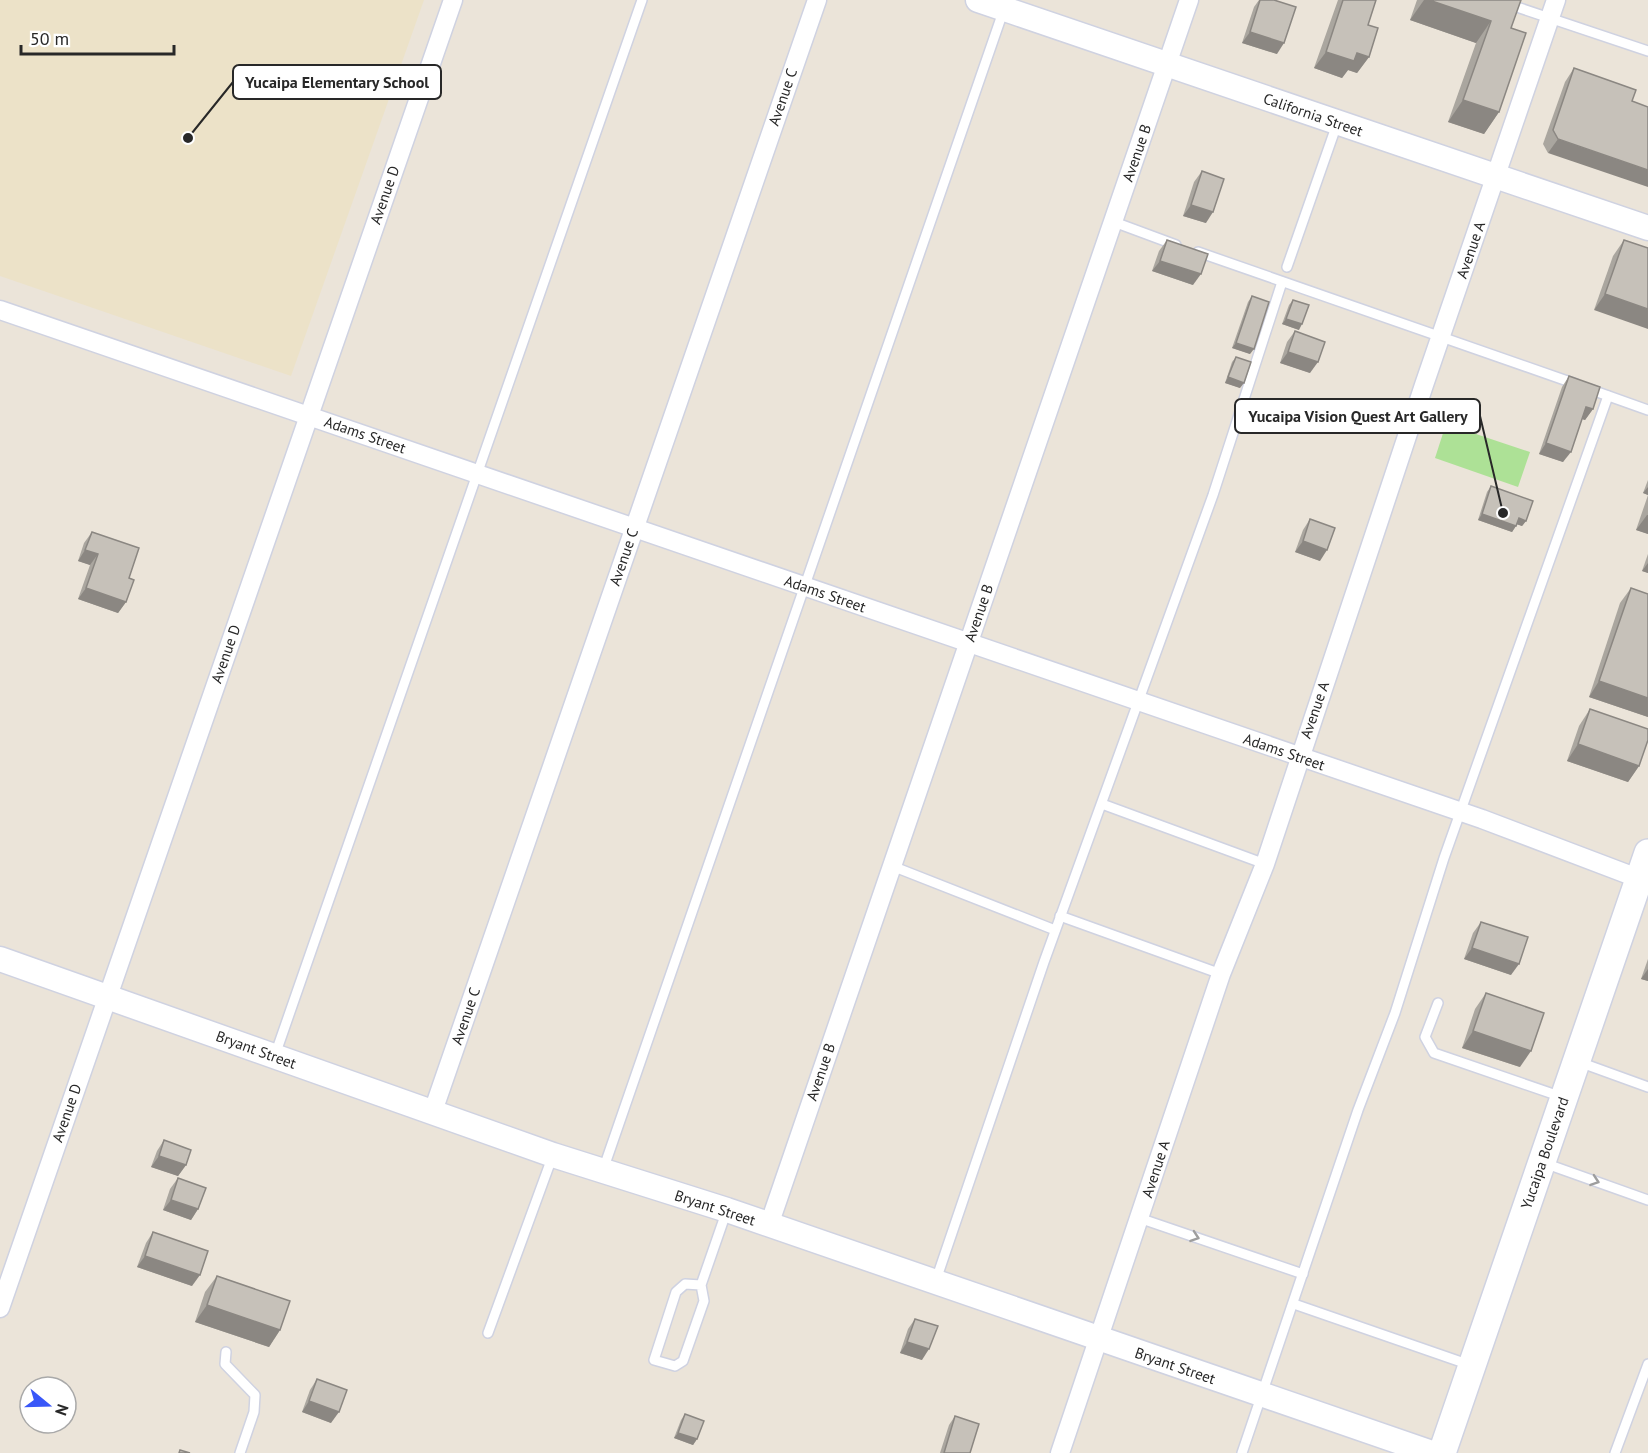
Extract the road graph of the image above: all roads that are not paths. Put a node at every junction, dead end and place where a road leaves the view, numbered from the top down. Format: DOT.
graph roads {
  1 [pos="453,0"];
  2 [pos="642,0"];
  3 [pos="817,0"];
  4 [pos="978,0"];
  5 [pos="1189,0"];
  6 [pos="1496,0"];
  7 [pos="1556,0"];
  8 [pos="1006,4"];
  9 [pos="1550,19"];
  10 [pos="1648,51"];
  11 [pos="1168,64"];
  12 [pos="1337,124"];
  13 [pos="1496,178"];
  14 [pos="1114,222"];
  15 [pos="1648,228"];
  16 [pos="1181,246"];
  17 [pos="1192,250"];
  18 [pos="1287,267"];
  19 [pos="1282,282"];
  20 [pos="0,310"];
  21 [pos="1441,337"];
  22 [pos="1608,396"];
  23 [pos="1648,410"];
  24 [pos="308,415"];
  25 [pos="477,474"];
  26 [pos="634,528"];
  27 [pos="805,588"];
  28 [pos="969,642"];
  29 [pos="1138,703"];
  30 [pos="1299,758"];
  31 [pos="1102,804"];
  32 [pos="1462,812"];
  33 [pos="1648,853"];
  34 [pos="1265,864"];
  35 [pos="892,866"];
  36 [pos="1644,880"];
  37 [pos="1060,916"];
  38 [pos="1055,930"];
  39 [pos="0,959"];
  40 [pos="1221,974"];
  41 [pos="107,996"];
  42 [pos="1438,1003"];
  43 [pos="274,1057"];
  44 [pos="1577,1061"];
  45 [pos="1648,1087"];
  46 [pos="1564,1098"];
  47 [pos="432,1114"];
  48 [pos="553,1155"];
  49 [pos="1542,1162"];
  50 [pos="603,1173"];
  51 [pos="1648,1200"];
  52 [pos="727,1210"];
  53 [pos="1140,1218"];
  54 [pos="769,1225"];
  55 [pos="1303,1274"];
  56 [pos="936,1282"];
  57 [pos="701,1285"];
  58 [pos="1294,1304"];
  59 [pos="0,1308"];
  60 [pos="488,1334"];
  61 [pos="1098,1339"];
  62 [pos="226,1352"];
  63 [pos="1648,1364"];
  64 [pos="1472,1366"];
  65 [pos="1262,1396"];
  66 [pos="240,1453"];
  67 [pos="1060,1453"];
  68 [pos="1242,1453"];
  69 [pos="1432,1453"];
  70 [pos="1442,1453"];
  71 [pos="1615,1453"];
  1 -- 24 [label="street, Avenue D"];
  2 -- 25 [label="lane"];
  3 -- 26 [label="street, Avenue C"];
  4 -- 8 [label="street, California Street"];
  5 -- 11 [label="street, Avenue B"];
  6 -- 9 [label="lane"];
  7 -- 9 [label="street, Avenue A"];
  8 -- 11 [label="street, California Street"];
  8 -- 27 [label="lane"];
  9 -- 10 [label="lane"];
  9 -- 13 [label="street, Avenue A"];
  11 -- 12 [label="street, California Street"];
  11 -- 14 [label="street, Avenue B"];
  12 -- 13 [label="street, California Street"];
  12 -- 18 [label="lane"];
  13 -- 15 [label="street, California Street"];
  13 -- 21 [label="street, Avenue A"];
  14 -- 16 [label="lane"];
  14 -- 28 [label="street, Avenue B"];
  17 -- 19 [label="lane"];
  19 -- 21 [label="lane"];
  19 -- 29 [label="lane"];
  20 -- 24 [label="street, Adams Street"];
  21 -- 22 [label="lane"];
  21 -- 30 [label="street, Avenue A"];
  22 -- 23 [label="lane"];
  22 -- 32 [label="lane"];
  24 -- 25 [label="street, Adams Street"];
  24 -- 41 [label="street, Avenue D"];
  25 -- 26 [label="street, Adams Street"];
  25 -- 43 [label="lane"];
  26 -- 27 [label="street, Adams Street"];
  26 -- 47 [label="street, Avenue C"];
  27 -- 28 [label="street, Adams Street"];
  27 -- 50 [label="lane"];
  28 -- 29 [label="street, Adams Street"];
  28 -- 35 [label="street, Avenue B"];
  29 -- 30 [label="street, Adams Street"];
  29 -- 31 [label="lane"];
  30 -- 32 [label="street, Adams Street"];
  30 -- 34 [label="street, Avenue A"];
  31 -- 34 [label="lane"];
  31 -- 37 [label="lane"];
  32 -- 36 [label="street, Adams Street"];
  32 -- 55 [label="lane"];
  33 -- 36 [label="main road, Yucaipa Boulevard"];
  34 -- 40 [label="street, Avenue A"];
  35 -- 38 [label="lane"];
  35 -- 54 [label="street, Avenue B"];
  36 -- 44 [label="main road, Yucaipa Boulevard"];
  37 -- 38 [label="lane"];
  37 -- 40 [label="lane"];
  38 -- 56 [label="lane"];
  39 -- 41 [label="street, Bryant Street"];
  40 -- 53 [label="street, Avenue A"];
  41 -- 43 [label="street, Bryant Street"];
  41 -- 59 [label="street, Avenue D"];
  42 -- 46 [label="lane"];
  43 -- 47 [label="street, Bryant Street"];
  44 -- 45 [label="lane"];
  44 -- 46 [label="main road, Yucaipa Boulevard"];
  46 -- 49 [label="main road, Yucaipa Boulevard"];
  47 -- 48 [label="street, Bryant Street"];
  48 -- 50 [label="street, Bryant Street"];
  48 -- 60 [label="lane"];
  49 -- 51 [label="lane, one-way"];
  49 -- 64 [label="main road, Yucaipa Boulevard"];
  50 -- 52 [label="street, Bryant Street"];
  52 -- 54 [label="street, Bryant Street"];
  52 -- 57 [label="lane"];
  53 -- 55 [label="lane, one-way"];
  53 -- 61 [label="street, Avenue A"];
  54 -- 56 [label="street, Bryant Street"];
  55 -- 58 [label="lane"];
  56 -- 61 [label="street, Bryant Street"];
  57 -- 57 [label="lane"];
  58 -- 64 [label="lane"];
  58 -- 65 [label="lane"];
  61 -- 65 [label="street, Bryant Street"];
  61 -- 67 [label="street, Avenue A"];
  62 -- 66 [label="lane"];
  63 -- 71 [label="lane"];
  64 -- 70 [label="main road, Yucaipa Boulevard"];
  65 -- 68 [label="lane"];
  65 -- 69 [label="street, Bryant Street"];
}
